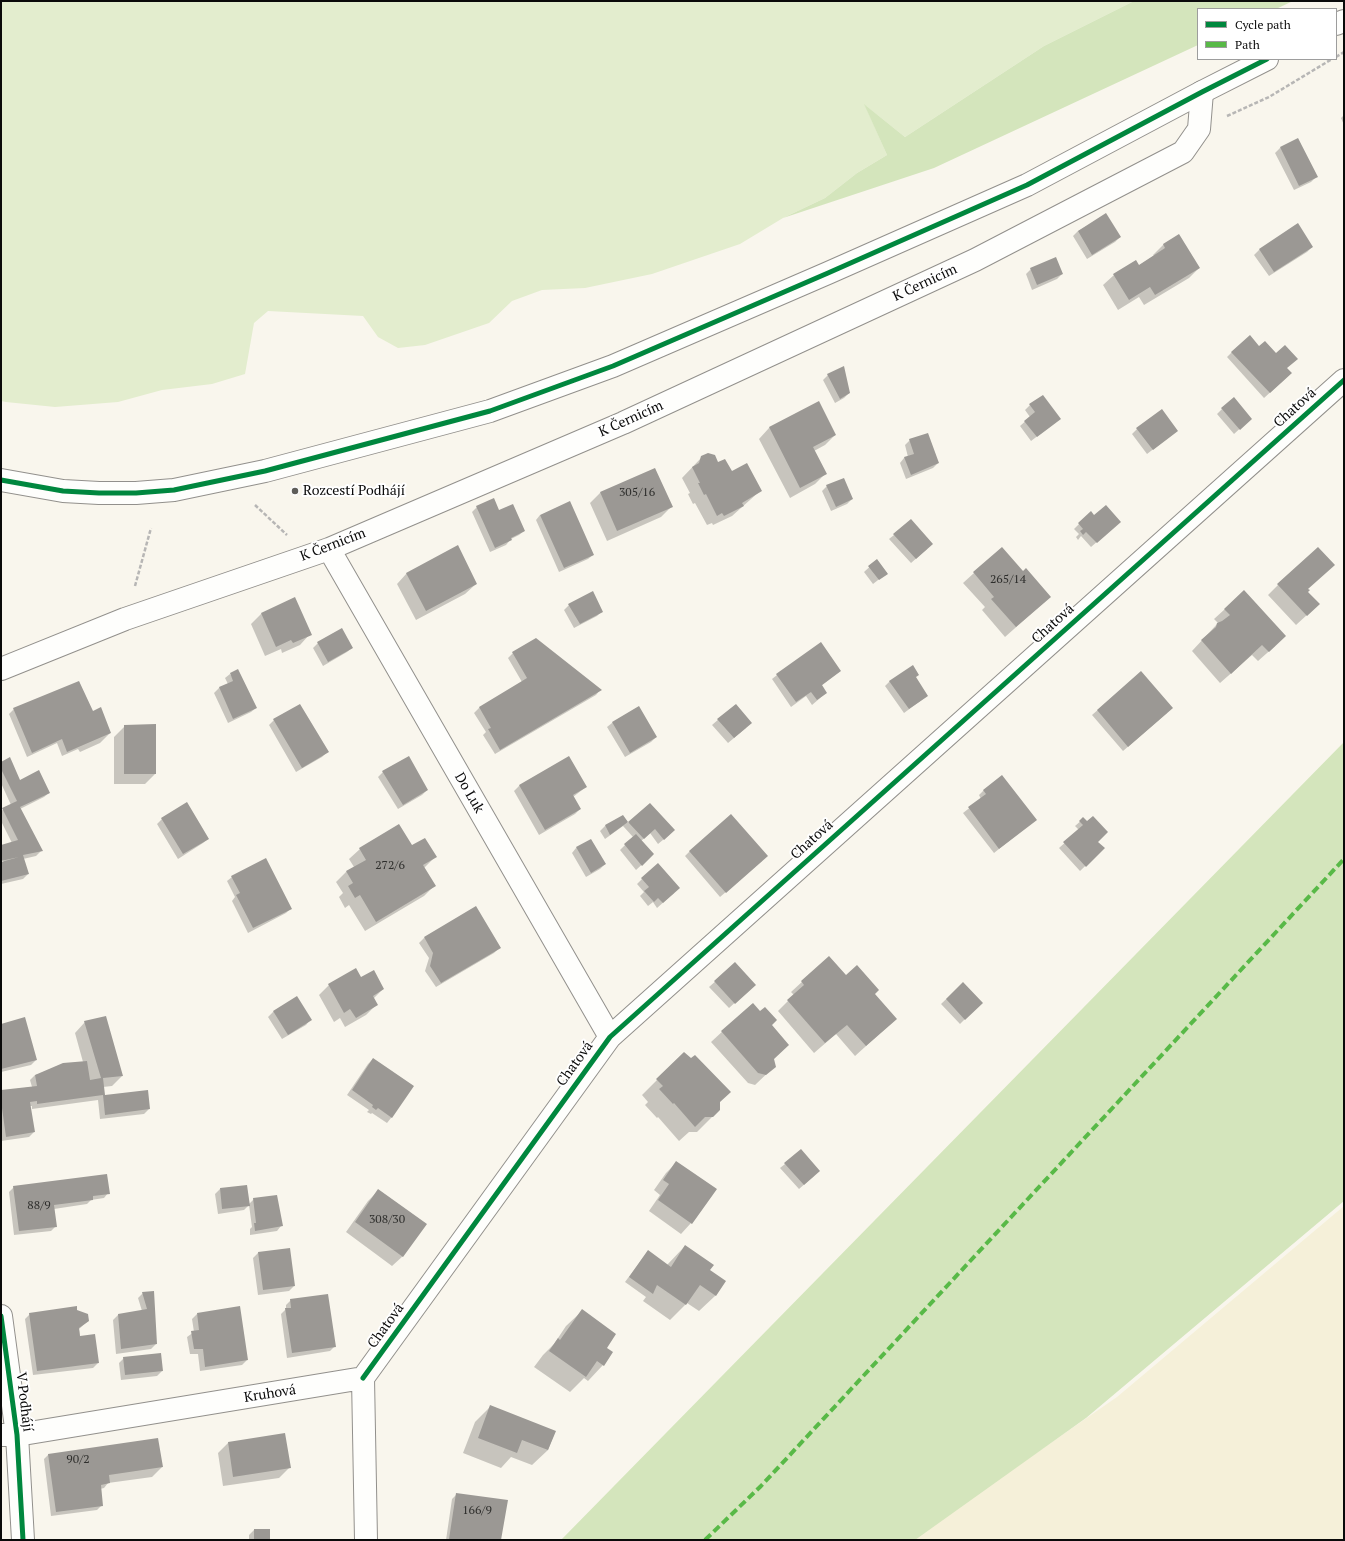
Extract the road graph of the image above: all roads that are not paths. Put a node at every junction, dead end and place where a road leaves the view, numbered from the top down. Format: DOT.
graph roads {
  1 [pos="1265,60"];
  2 [pos="1202,92"];
  3 [pos="1344,380"];
  4 [pos="1,480"];
  5 [pos="329,549"];
  6 [pos="1,668"];
  7 [pos="610,1036"];
  8 [pos="1,1316"];
  9 [pos="363,1378"];
  10 [pos="9,1435"];
  11 [pos="23,1540"];
  12 [pos="366,1540"];
  1 -- 2 [label="street"];
  2 -- 4 [label="street"];
  2 -- 5 [label="street, K Černicím"];
  3 -- 7 [label="street, Chatová"];
  5 -- 6 [label="street, K Černicím"];
  5 -- 7 [label="street, Do Luk"];
  7 -- 9 [label="street, Chatová"];
  8 -- 10 [label="street, V Podhájí"];
  9 -- 10 [label="street, Kruhová"];
  9 -- 12 [label="street"];
  10 -- 11 [label="street, V Podhájí"];
}
